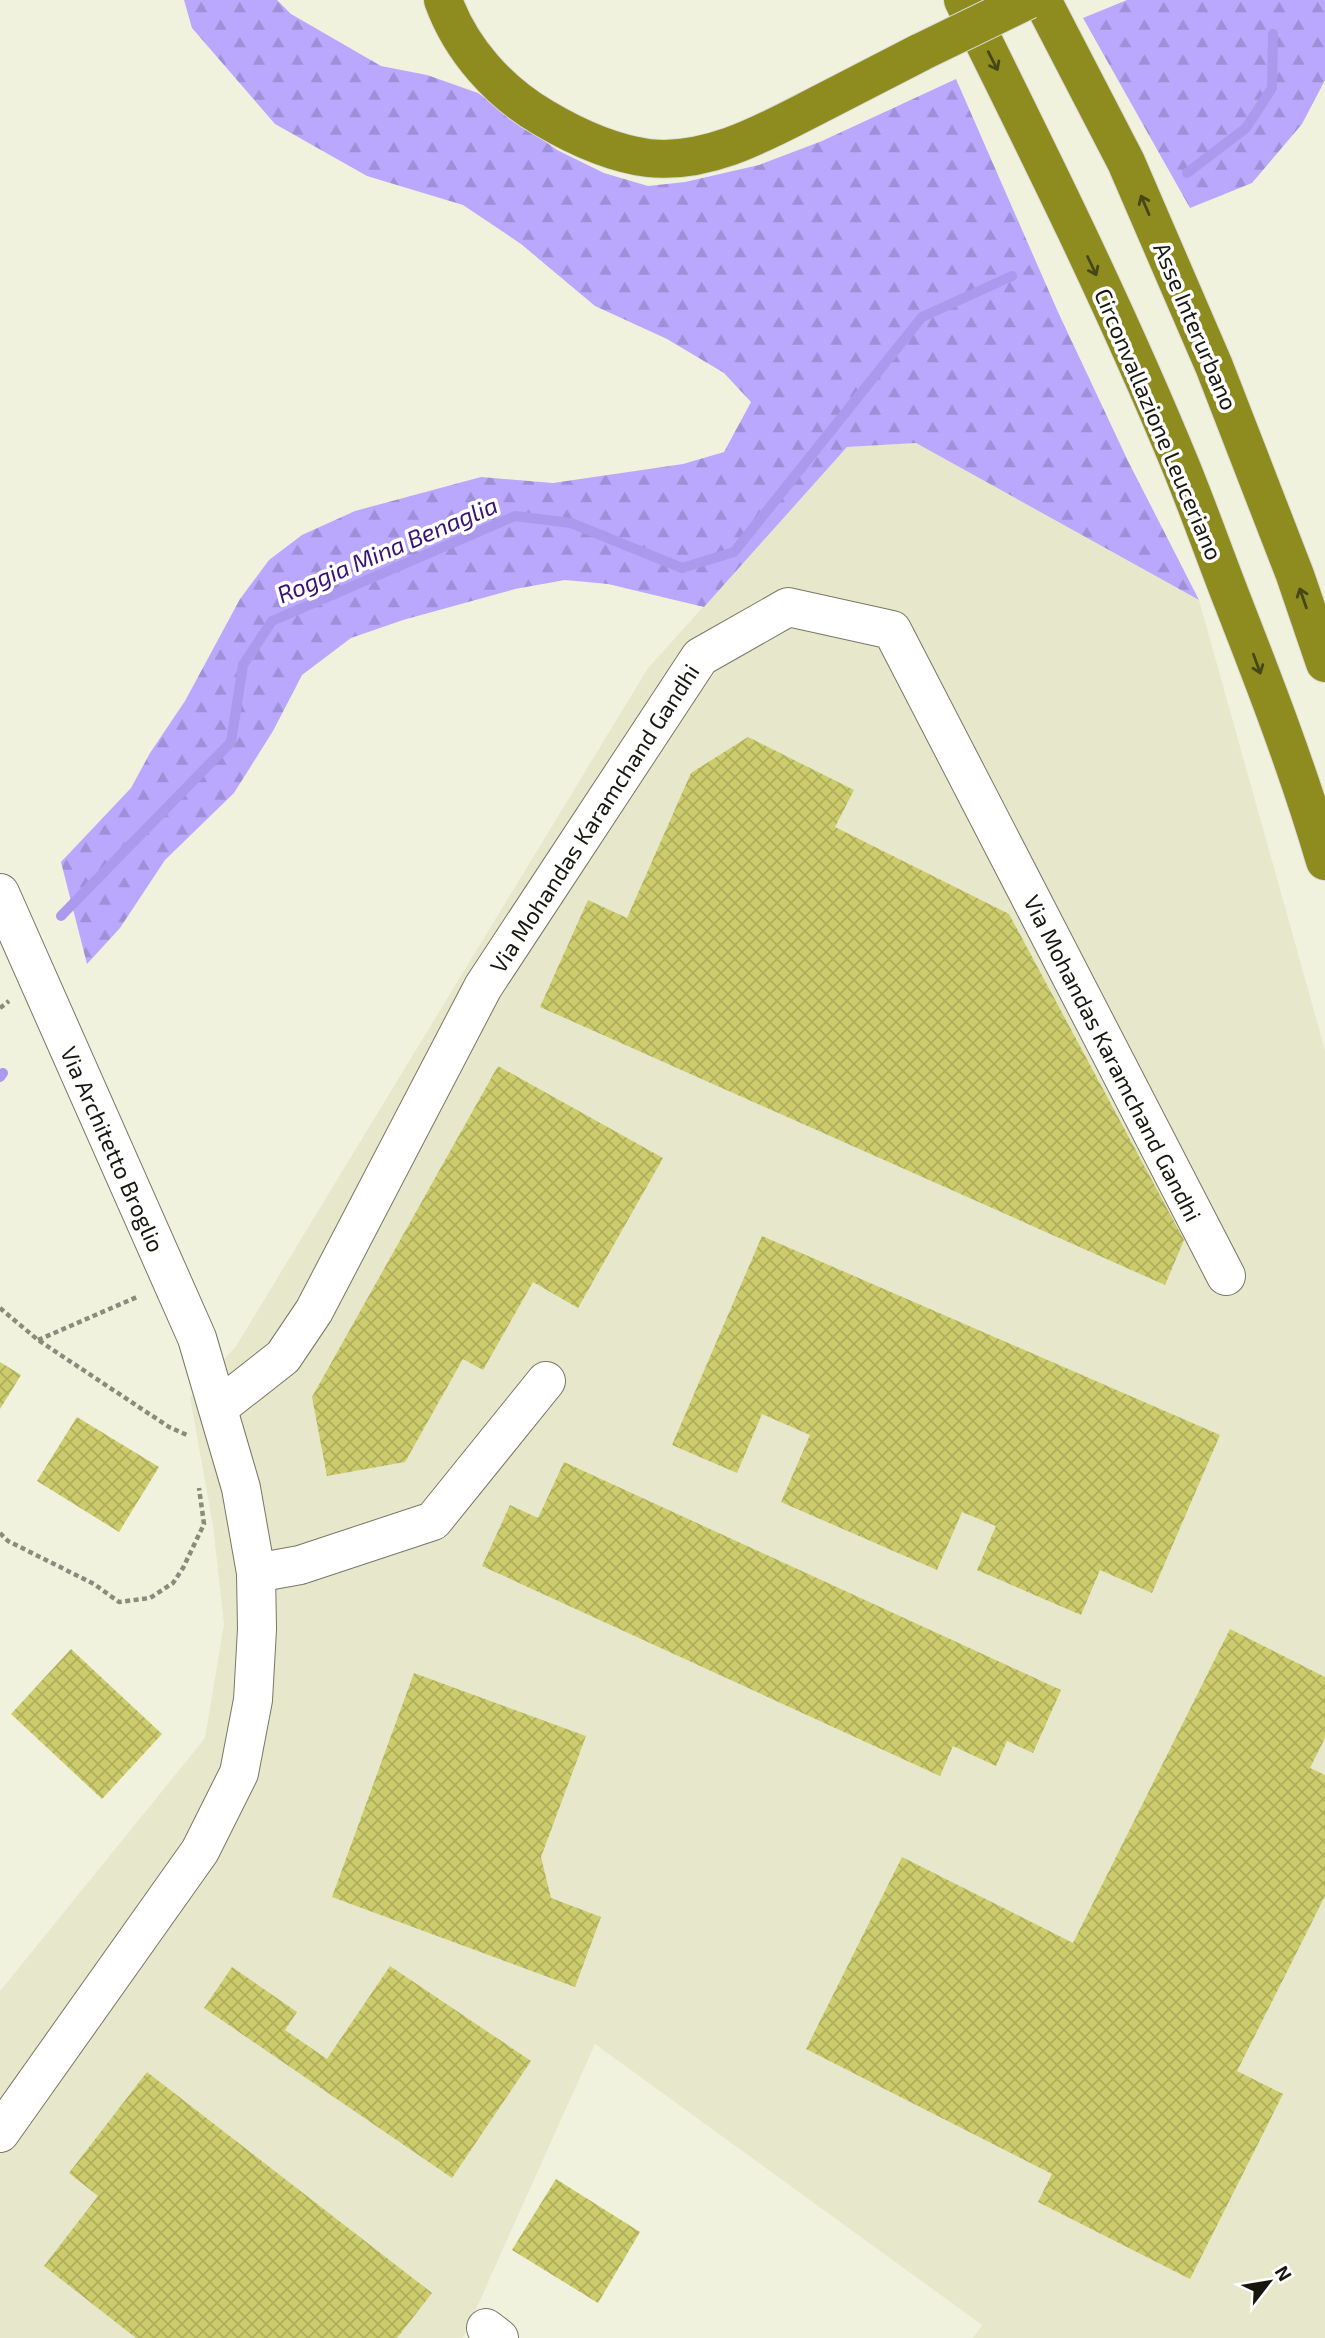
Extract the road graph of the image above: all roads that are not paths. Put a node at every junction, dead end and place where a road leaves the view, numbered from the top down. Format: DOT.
graph roads {
  1 [pos="443,0"];
  2 [pos="963,0"];
  3 [pos="1028,0"];
  4 [pos="1042,0"];
  5 [pos="1325,663"];
  6 [pos="1325,861"];
  7 [pos="0,893"];
  8 [pos="1226,1276"];
  9 [pos="546,1381"];
  10 [pos="218,1408"];
  11 [pos="256,1573"];
  12 [pos="0,2133"];
  1 -- 3 [label="highway, bridge"];
  2 -- 6 [label="highway, Circonvallazione Leuceriano, one-way"];
  5 -- 4 [label="highway, Asse Interurbano, one-way"];
  7 -- 10 [label="street, Via Architetto Broglio"];
  8 -- 10 [label="street, Via Mohandas Karamchand Gandhi"];
  9 -- 11 [label="street"];
  10 -- 11 [label="street"];
  11 -- 12 [label="street"];
}
